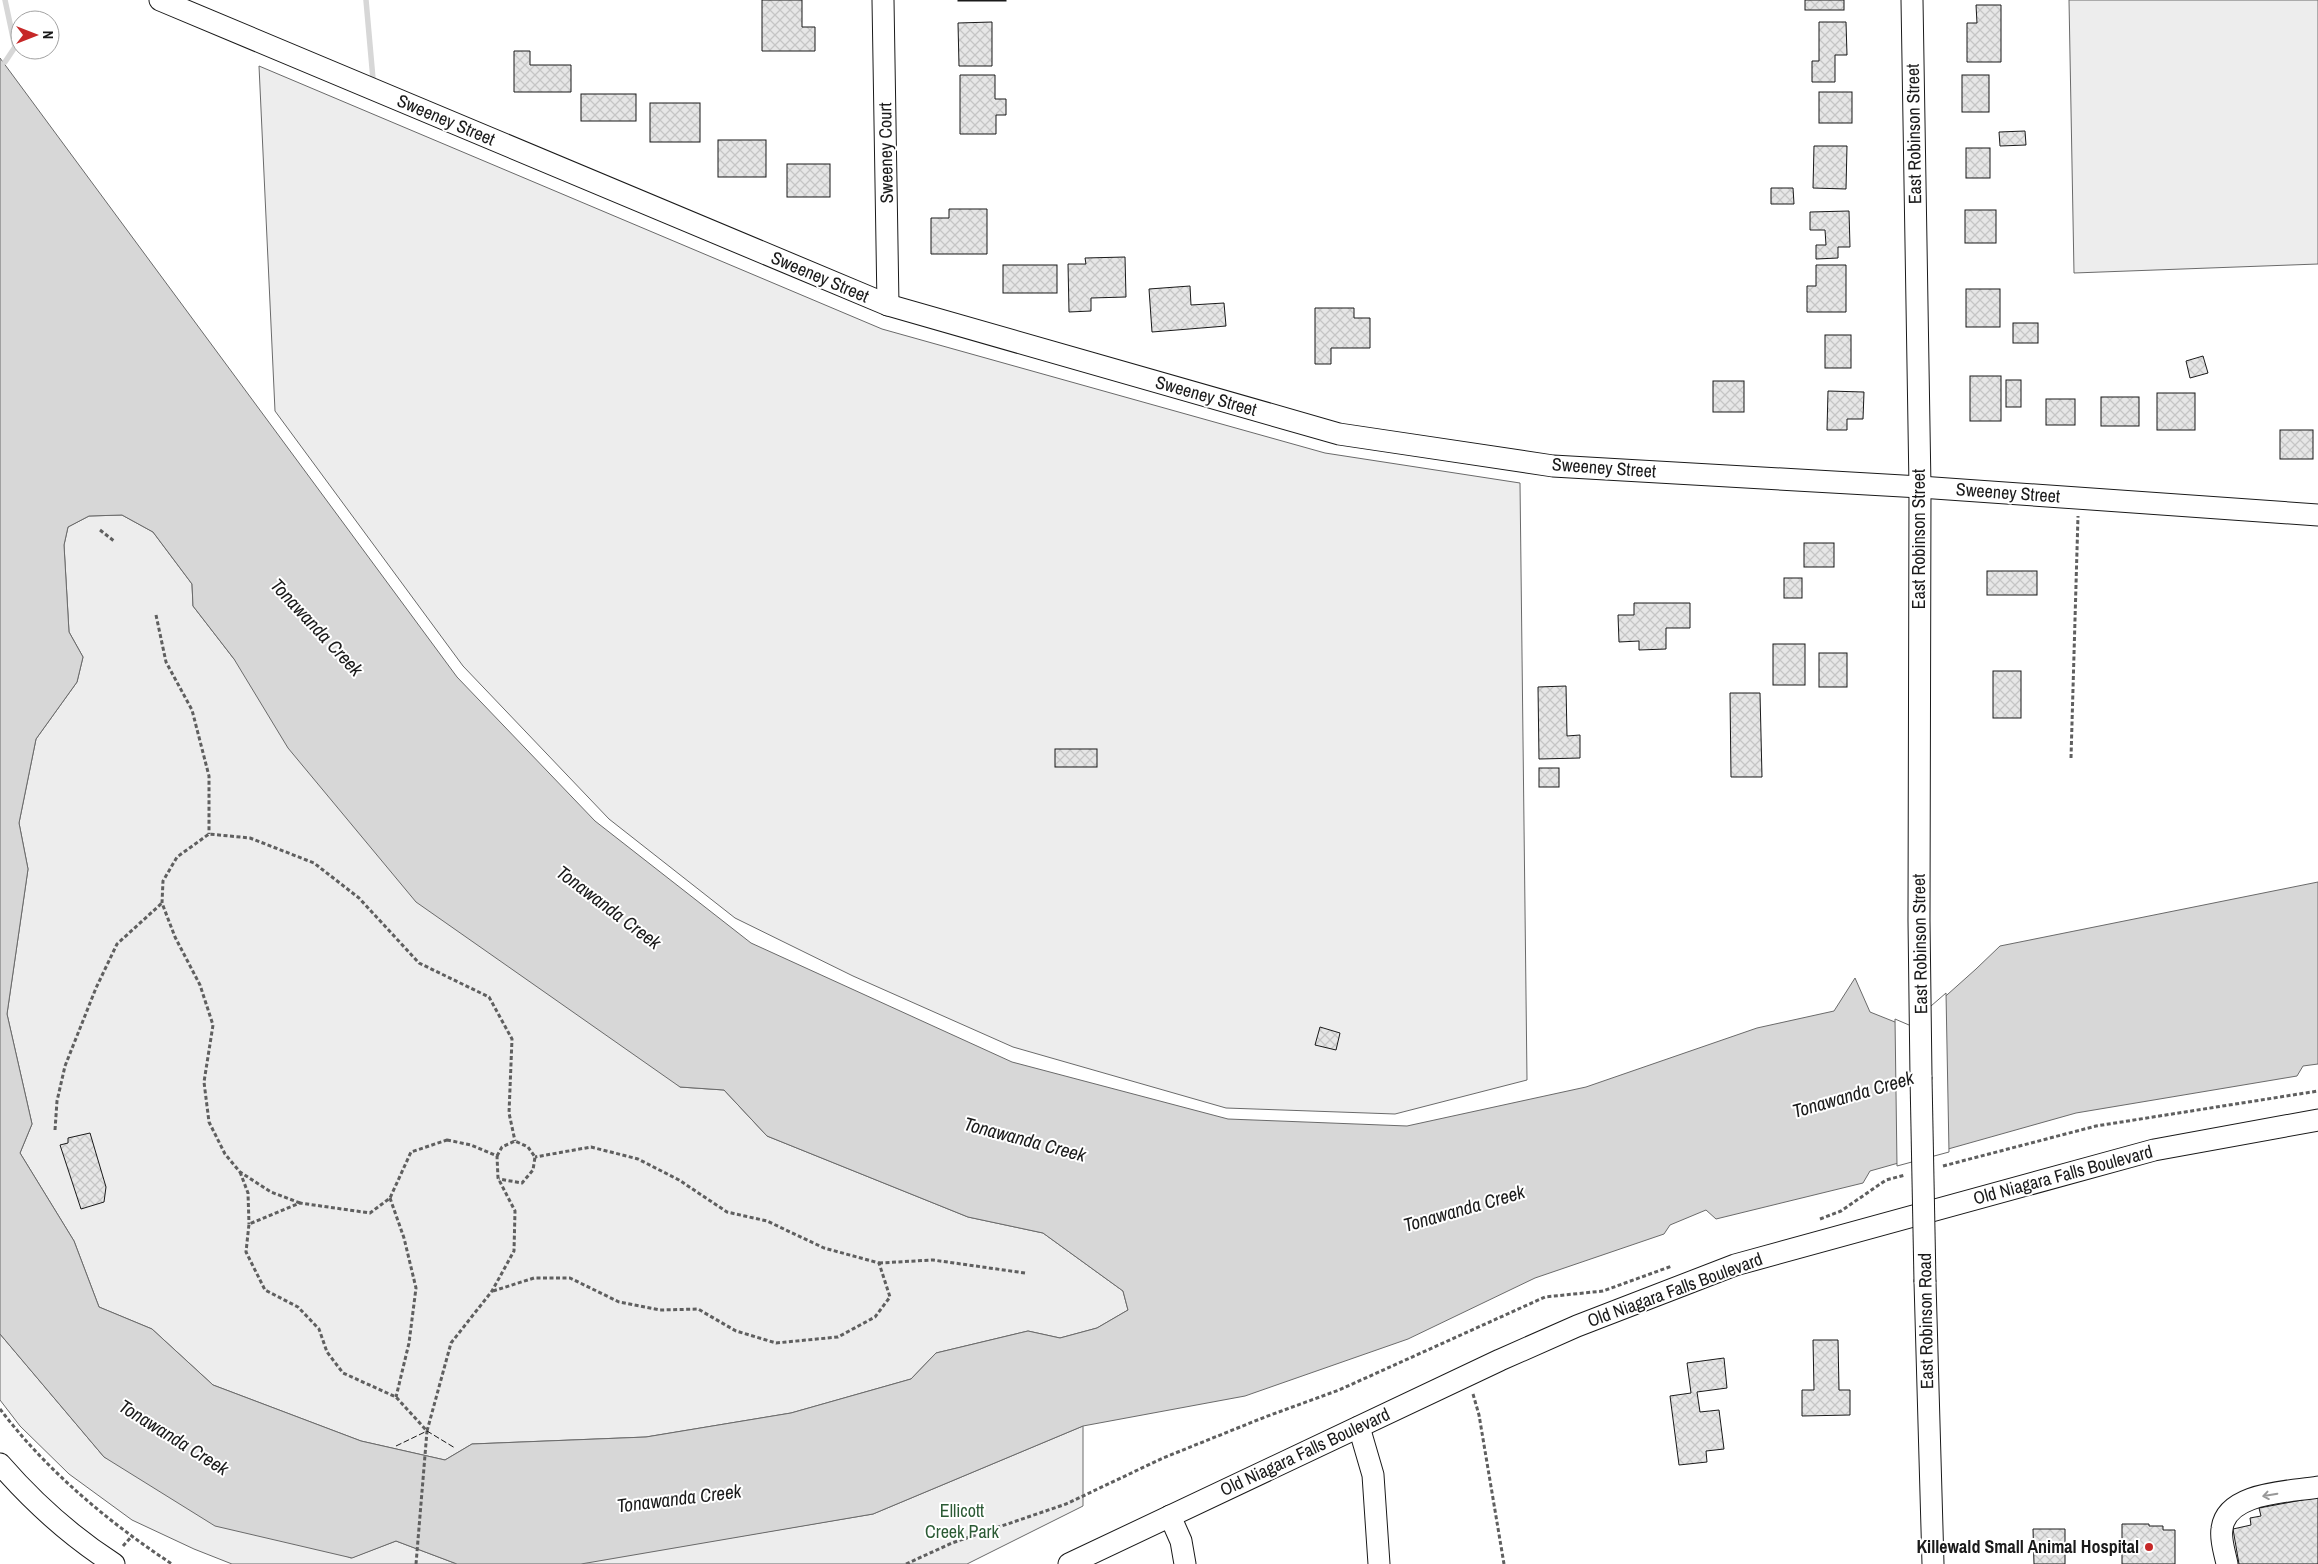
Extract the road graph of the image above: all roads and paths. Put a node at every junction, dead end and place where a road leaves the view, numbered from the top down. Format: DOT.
graph roads {
  1 [pos="160,0"];
  2 [pos="883,0"];
  3 [pos="1912,0"];
  4 [pos="888,305"];
  5 [pos="1920,487"];
  6 [pos="2080,498"];
  7 [pos="2318,515"];
  8 [pos="100,530"];
  9 [pos="114,541"];
  10 [pos="156,615"];
  11 [pos="2071,758"];
  12 [pos="209,834"];
  13 [pos="162,903"];
  14 [pos="1921,1077"];
  15 [pos="2318,1120"];
  16 [pos="55,1130"];
  17 [pos="516,1141"];
  18 [pos="497,1156"];
  19 [pos="535,1157"];
  20 [pos="240,1172"];
  21 [pos="498,1178"];
  22 [pos="390,1198"];
  23 [pos="300,1203"];
  24 [pos="249,1224"];
  25 [pos="879,1262"];
  26 [pos="1025,1273"];
  27 [pos="492,1291"];
  28 [pos="1471,1386"];
  29 [pos="396,1397"];
  30 [pos="0,1409"];
  31 [pos="1359,1427"];
  32 [pos="427,1431"];
  33 [pos="0,1464"];
  34 [pos="2318,1487"];
  35 [pos="1170,1516"];
  36 [pos="110,1563"];
  37 [pos="172,1564"];
  38 [pos="416,1564"];
  39 [pos="1069,1564"];
  40 [pos="1185,1564"];
  41 [pos="1379,1564"];
  42 [pos="1504,1564"];
  43 [pos="1933,1564"];
  44 [pos="2227,1564"];
  1 -- 4 [label="street, Sweeney Street"];
  2 -- 4 [label="street, Sweeney Court"];
  3 -- 5 [label="street, East Robinson Street"];
  4 -- 5 [label="street, Sweeney Street"];
  5 -- 6 [label="street, Sweeney Street"];
  5 -- 14 [label="street, East Robinson Street"];
  6 -- 7 [label="street, Sweeney Street"];
  6 -- 11 [label="path"];
  8 -- 9 [label="path"];
  10 -- 12 [label="path"];
  12 -- 13 [label="path"];
  12 -- 17 [label="path"];
  13 -- 16 [label="path"];
  13 -- 20 [label="path"];
  14 -- 43 [label="street, East Robinson Road, bridge"];
  15 -- 31 [label="street, Old Niagara Falls Boulevard"];
  17 -- 18 [label="path"];
  17 -- 19 [label="path"];
  18 -- 21 [label="path"];
  18 -- 22 [label="path"];
  19 -- 21 [label="path"];
  19 -- 25 [label="path"];
  20 -- 23 [label="path"];
  20 -- 24 [label="path"];
  21 -- 27 [label="path"];
  22 -- 23 [label="path"];
  22 -- 29 [label="path"];
  23 -- 24 [label="path"];
  24 -- 29 [label="path"];
  25 -- 26 [label="path"];
  25 -- 27 [label="path"];
  27 -- 32 [label="path"];
  28 -- 42 [label="path"];
  29 -- 32 [label="path"];
  30 -- 37 [label="path"];
  31 -- 35 [label="street, Old Niagara Falls Boulevard"];
  31 -- 41 [label="street"];
  32 -- 38 [label="path"];
  33 -- 36 [label="street"];
  34 -- 44 [label="street, one-way"];
  35 -- 39 [label="street, Old Niagara Falls Boulevard"];
  35 -- 40 [label="street"];
}
